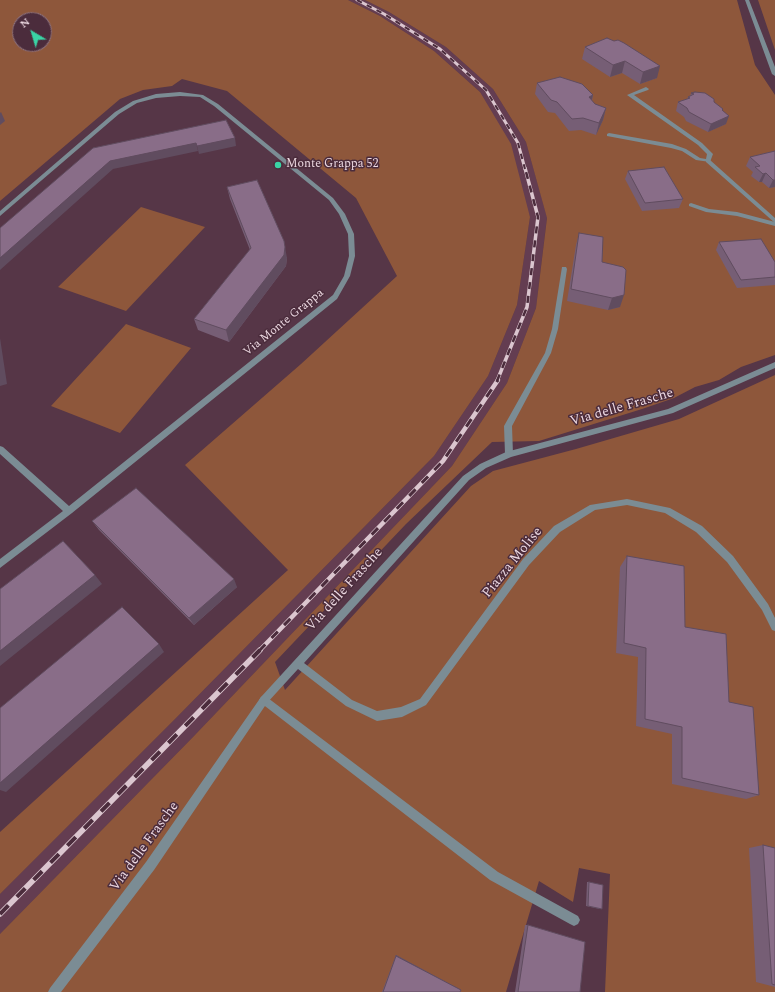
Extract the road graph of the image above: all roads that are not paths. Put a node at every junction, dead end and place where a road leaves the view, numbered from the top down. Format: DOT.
graph roads {
  1 [pos="747,0"];
  2 [pos="775,74"];
  3 [pos="646,88"];
  4 [pos="609,135"];
  5 [pos="708,161"];
  6 [pos="691,205"];
  7 [pos="0,214"];
  8 [pos="775,221"];
  9 [pos="775,224"];
  10 [pos="564,269"];
  11 [pos="775,365"];
  12 [pos="0,449"];
  13 [pos="509,454"];
  14 [pos="69,511"];
  15 [pos="0,564"];
  16 [pos="775,627"];
  17 [pos="298,663"];
  18 [pos="264,700"];
  19 [pos="574,920"];
  20 [pos="54,992"];
  1 -- 2 [label="street"];
  3 -- 5 [label="street"];
  4 -- 5 [label="street"];
  5 -- 8 [label="street"];
  6 -- 9 [label="street"];
  7 -- 14 [label="street, Via Monte Grappa"];
  10 -- 13 [label="street"];
  11 -- 13 [label="street, Via delle Frasche"];
  12 -- 14 [label="street"];
  13 -- 17 [label="street, Via delle Frasche"];
  14 -- 15 [label="street, Via Monte Grappa"];
  16 -- 17 [label="street, Piazza Molise"];
  17 -- 18 [label="street, Via delle Frasche"];
  18 -- 19 [label="street"];
  18 -- 20 [label="street, Via delle Frasche"];
}
